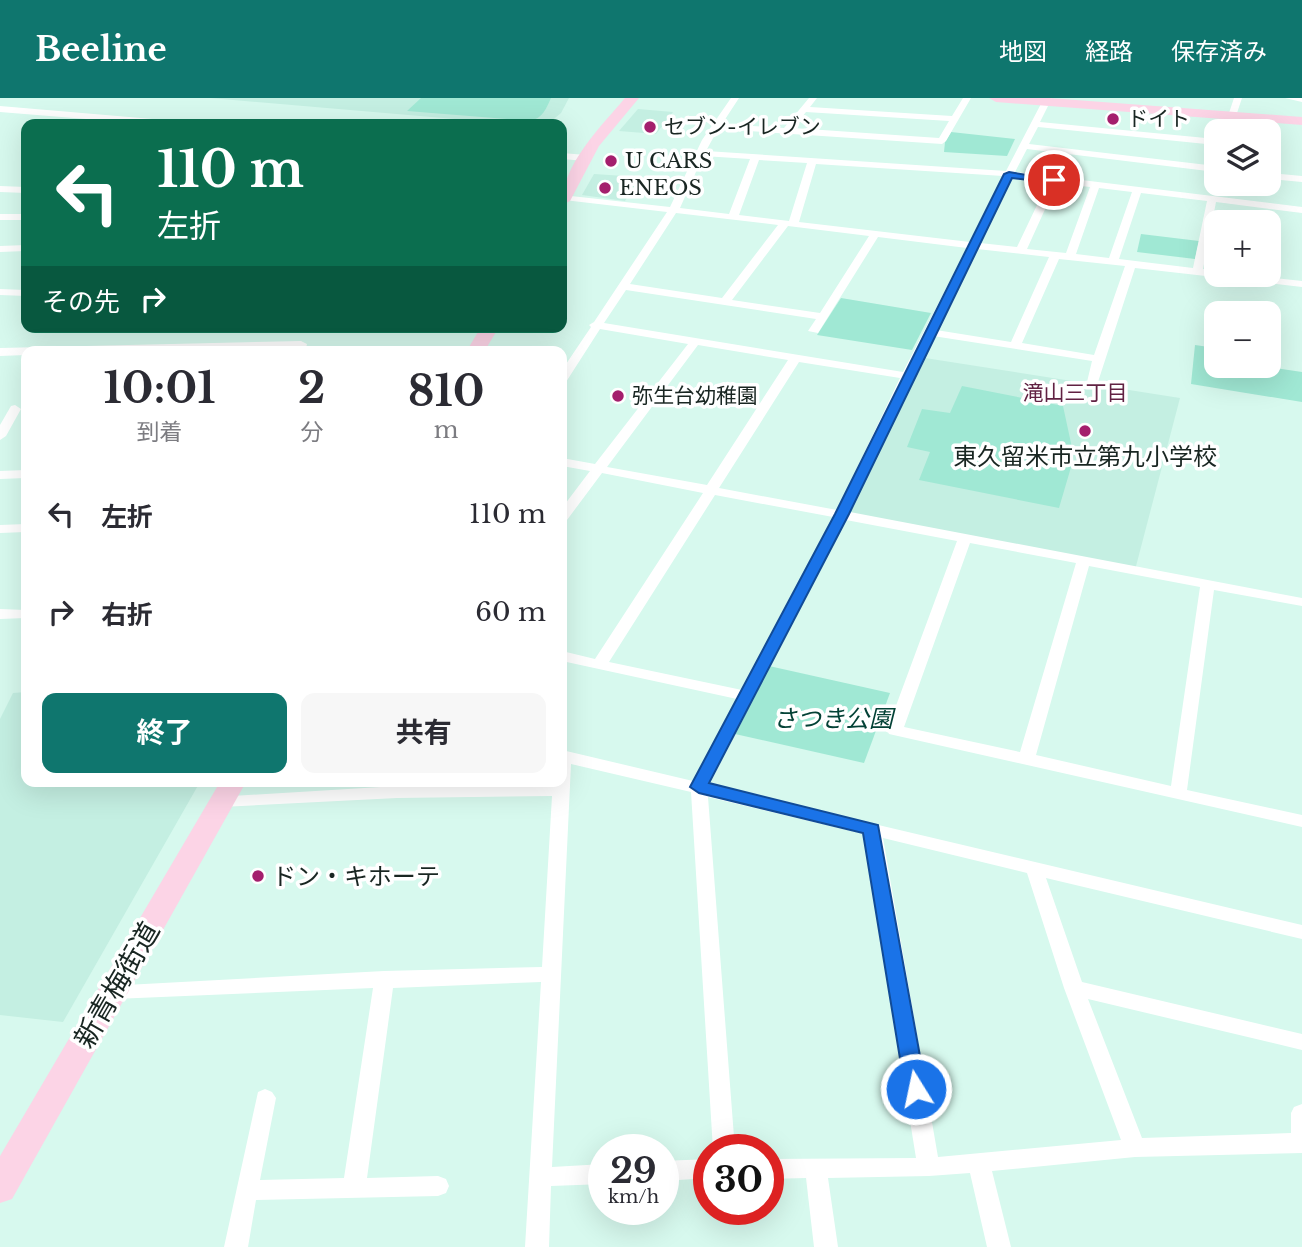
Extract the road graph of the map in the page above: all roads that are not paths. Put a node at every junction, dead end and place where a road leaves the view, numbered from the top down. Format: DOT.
graph roads {
  1 [pos="632,98"];
  2 [pos="735,98"];
  3 [pos="813,98"];
  4 [pos="967,98"];
  5 [pos="996,98"];
  6 [pos="1238,98"];
  7 [pos="1289,98"];
  8 [pos="1302,99"];
  9 [pos="1046,100"];
  10 [pos="0,109"];
  11 [pos="805,109"];
  12 [pos="1231,116"];
  13 [pos="117,119"];
  14 [pos="953,119"];
  15 [pos="1230,119"];
  16 [pos="1302,121"];
  17 [pos="1033,124"];
  18 [pos="715,127"];
  19 [pos="786,131"];
  20 [pos="1204,141"];
  21 [pos="1022,146"];
  22 [pos="700,153"];
  23 [pos="567,156"];
  24 [pos="755,156"];
  25 [pos="586,158"];
  26 [pos="812,160"];
  27 [pos="1204,168"];
  28 [pos="1009,174"];
  29 [pos="1281,177"];
  30 [pos="1302,179"];
  31 [pos="1054,180"];
  32 [pos="1095,185"];
  33 [pos="0,189"];
  34 [pos="21,190"];
  35 [pos="1137,190"];
  36 [pos="567,192"];
  37 [pos="567,199"];
  38 [pos="1212,199"];
  39 [pos="674,209"];
  40 [pos="1302,210"];
  41 [pos="0,216"];
  42 [pos="21,217"];
  43 [pos="733,217"];
  44 [pos="789,223"];
  45 [pos="875,234"];
  46 [pos="973,245"];
  47 [pos="21,248"];
  48 [pos="0,249"];
  49 [pos="1021,251"];
  50 [pos="1055,255"];
  51 [pos="1070,257"];
  52 [pos="1113,262"];
  53 [pos="1130,264"];
  54 [pos="1197,272"];
  55 [pos="1204,273"];
  56 [pos="1281,281"];
  57 [pos="1302,284"];
  58 [pos="622,286"];
  59 [pos="0,292"];
  60 [pos="21,292"];
  61 [pos="725,301"];
  62 [pos="823,317"];
  63 [pos="595,324"];
  64 [pos="814,331"];
  65 [pos="929,332"];
  66 [pos="695,342"];
  67 [pos="1015,345"];
  68 [pos="226,346"];
  69 [pos="301,346"];
  70 [pos="21,351"];
  71 [pos="0,352"];
  72 [pos="795,359"];
  73 [pos="1098,359"];
  74 [pos="567,371"];
  75 [pos="907,376"];
  76 [pos="1093,382"];
  77 [pos="0,409"];
  78 [pos="21,409"];
  79 [pos="0,436"];
  80 [pos="567,463"];
  81 [pos="598,469"];
  82 [pos="21,474"];
  83 [pos="0,475"];
  84 [pos="712,490"];
  85 [pos="567,510"];
  86 [pos="842,514"];
  87 [pos="21,528"];
  88 [pos="0,529"];
  89 [pos="965,537"];
  90 [pos="1084,560"];
  91 [pos="1208,583"];
  92 [pos="1302,602"];
  93 [pos="0,614"];
  94 [pos="21,614"];
  95 [pos="567,657"];
  96 [pos="599,665"];
  97 [pos="744,696"];
  98 [pos="567,757"];
  99 [pos="1027,757"];
  100 [pos="399,787"];
  101 [pos="562,787"];
  102 [pos="699,787"];
  103 [pos="562,790"];
  104 [pos="227,791"];
  105 [pos="1178,795"];
  106 [pos="1302,821"];
  107 [pos="872,829"];
  108 [pos="1034,868"];
  109 [pos="1302,932"];
  110 [pos="551,974"];
  111 [pos="384,979"];
  112 [pos="1074,988"];
  113 [pos="114,991"];
  114 [pos="1302,1042"];
  115 [pos="265,1098"];
  116 [pos="1302,1113"];
  117 [pos="723,1134"];
  118 [pos="1301,1142"];
  119 [pos="1136,1148"];
  120 [pos="979,1163"];
  121 [pos="929,1167"];
  122 [pos="784,1169"];
  123 [pos="816,1170"];
  124 [pos="588,1175"];
  125 [pos="540,1177"];
  126 [pos="438,1186"];
  127 [pos="0,1188"];
  128 [pos="354,1188"];
  129 [pos="247,1190"];
  130 [pos="236,1247"];
  131 [pos="537,1247"];
  132 [pos="826,1247"];
  133 [pos="999,1247"];
  1 -- 25 [label="main road"];
  2 -- 18 [label="street"];
  3 -- 11 [label="street"];
  4 -- 14 [label="street"];
  5 -- 9 [label="main road"];
  6 -- 12 [label="street"];
  7 -- 8 [label="street"];
  9 -- 12 [label="main road"];
  9 -- 17 [label="street"];
  10 -- 13 [label="street"];
  11 -- 14 [label="street"];
  11 -- 19 [label="street"];
  12 -- 15 [label="street"];
  12 -- 16 [label="main road"];
  14 -- 19 [label="street"];
  17 -- 20 [label="street"];
  17 -- 21 [label="street"];
  18 -- 19 [label="street"];
  18 -- 22 [label="street"];
  21 -- 27 [label="street"];
  21 -- 28 [label="street"];
  22 -- 24 [label="street"];
  22 -- 39 [label="street"];
  23 -- 25 [label="street"];
  24 -- 26 [label="street"];
  24 -- 43 [label="street"];
  25 -- 36 [label="main road"];
  26 -- 28 [label="street"];
  26 -- 44 [label="street"];
  28 -- 31 [label="street"];
  28 -- 46 [label="street"];
  29 -- 30 [label="street"];
  31 -- 32 [label="street"];
  31 -- 49 [label="street"];
  32 -- 35 [label="street"];
  32 -- 51 [label="street"];
  33 -- 34 [label="street"];
  35 -- 38 [label="street"];
  35 -- 52 [label="street"];
  37 -- 39 [label="street"];
  38 -- 40 [label="street"];
  38 -- 54 [label="street"];
  39 -- 43 [label="street"];
  39 -- 58 [label="street"];
  41 -- 42 [label="street"];
  43 -- 44 [label="street"];
  44 -- 45 [label="street"];
  44 -- 61 [label="street"];
  45 -- 46 [label="street"];
  45 -- 62 [label="street"];
  46 -- 49 [label="street"];
  46 -- 65 [label="street"];
  47 -- 48 [label="street"];
  49 -- 50 [label="street"];
  50 -- 51 [label="street"];
  50 -- 67 [label="street"];
  51 -- 52 [label="street"];
  52 -- 53 [label="street"];
  53 -- 54 [label="street"];
  53 -- 73 [label="street"];
  54 -- 55 [label="street"];
  56 -- 57 [label="street"];
  58 -- 61 [label="street"];
  58 -- 63 [label="street"];
  59 -- 60 [label="street"];
  61 -- 62 [label="street"];
  62 -- 64 [label="street"];
  63 -- 66 [label="street"];
  63 -- 74 [label="street"];
  65 -- 67 [label="street"];
  65 -- 75 [label="street"];
  66 -- 72 [label="street"];
  66 -- 81 [label="street"];
  67 -- 73 [label="street"];
  68 -- 69 [label="street"];
  70 -- 71 [label="street"];
  72 -- 75 [label="street"];
  72 -- 84 [label="street"];
  73 -- 76 [label="street"];
  75 -- 86 [label="street"];
  77 -- 78 [label="street"];
  78 -- 79 [label="street"];
  80 -- 81 [label="street"];
  81 -- 84 [label="street"];
  81 -- 85 [label="street"];
  82 -- 83 [label="street"];
  84 -- 86 [label="street"];
  84 -- 96 [label="street"];
  86 -- 89 [label="street"];
  86 -- 97 [label="street"];
  87 -- 88 [label="street"];
  89 -- 90 [label="street"];
  89 -- 99 [label="street"];
  90 -- 91 [label="street"];
  90 -- 99 [label="street"];
  91 -- 92 [label="street"];
  91 -- 105 [label="street"];
  93 -- 94 [label="street"];
  95 -- 96 [label="street"];
  96 -- 97 [label="street"];
  97 -- 102 [label="street"];
  98 -- 102 [label="street"];
  99 -- 105 [label="street"];
  100 -- 103 [label="street"];
  100 -- 104 [label="street"];
  101 -- 103 [label="street"];
  102 -- 107 [label="street"];
  102 -- 117 [label="street"];
  103 -- 110 [label="street"];
  104 -- 113 [label="main road, 新青梅街道"];
  105 -- 106 [label="street"];
  107 -- 108 [label="street"];
  107 -- 121 [label="street"];
  108 -- 109 [label="street"];
  108 -- 112 [label="street"];
  110 -- 111 [label="street"];
  110 -- 125 [label="street"];
  111 -- 113 [label="street"];
  111 -- 128 [label="street"];
  112 -- 114 [label="street"];
  112 -- 119 [label="street"];
  113 -- 127 [label="main road, 新青梅街道"];
  115 -- 129 [label="street"];
  116 -- 118 [label="street"];
  118 -- 119 [label="street"];
  119 -- 120 [label="street"];
  120 -- 121 [label="street"];
  120 -- 133 [label="street"];
  121 -- 123 [label="street"];
  122 -- 123 [label="street"];
  123 -- 132 [label="street"];
  124 -- 125 [label="street"];
  125 -- 131 [label="street"];
  126 -- 128 [label="street"];
  128 -- 129 [label="street"];
  129 -- 130 [label="street"];
}
